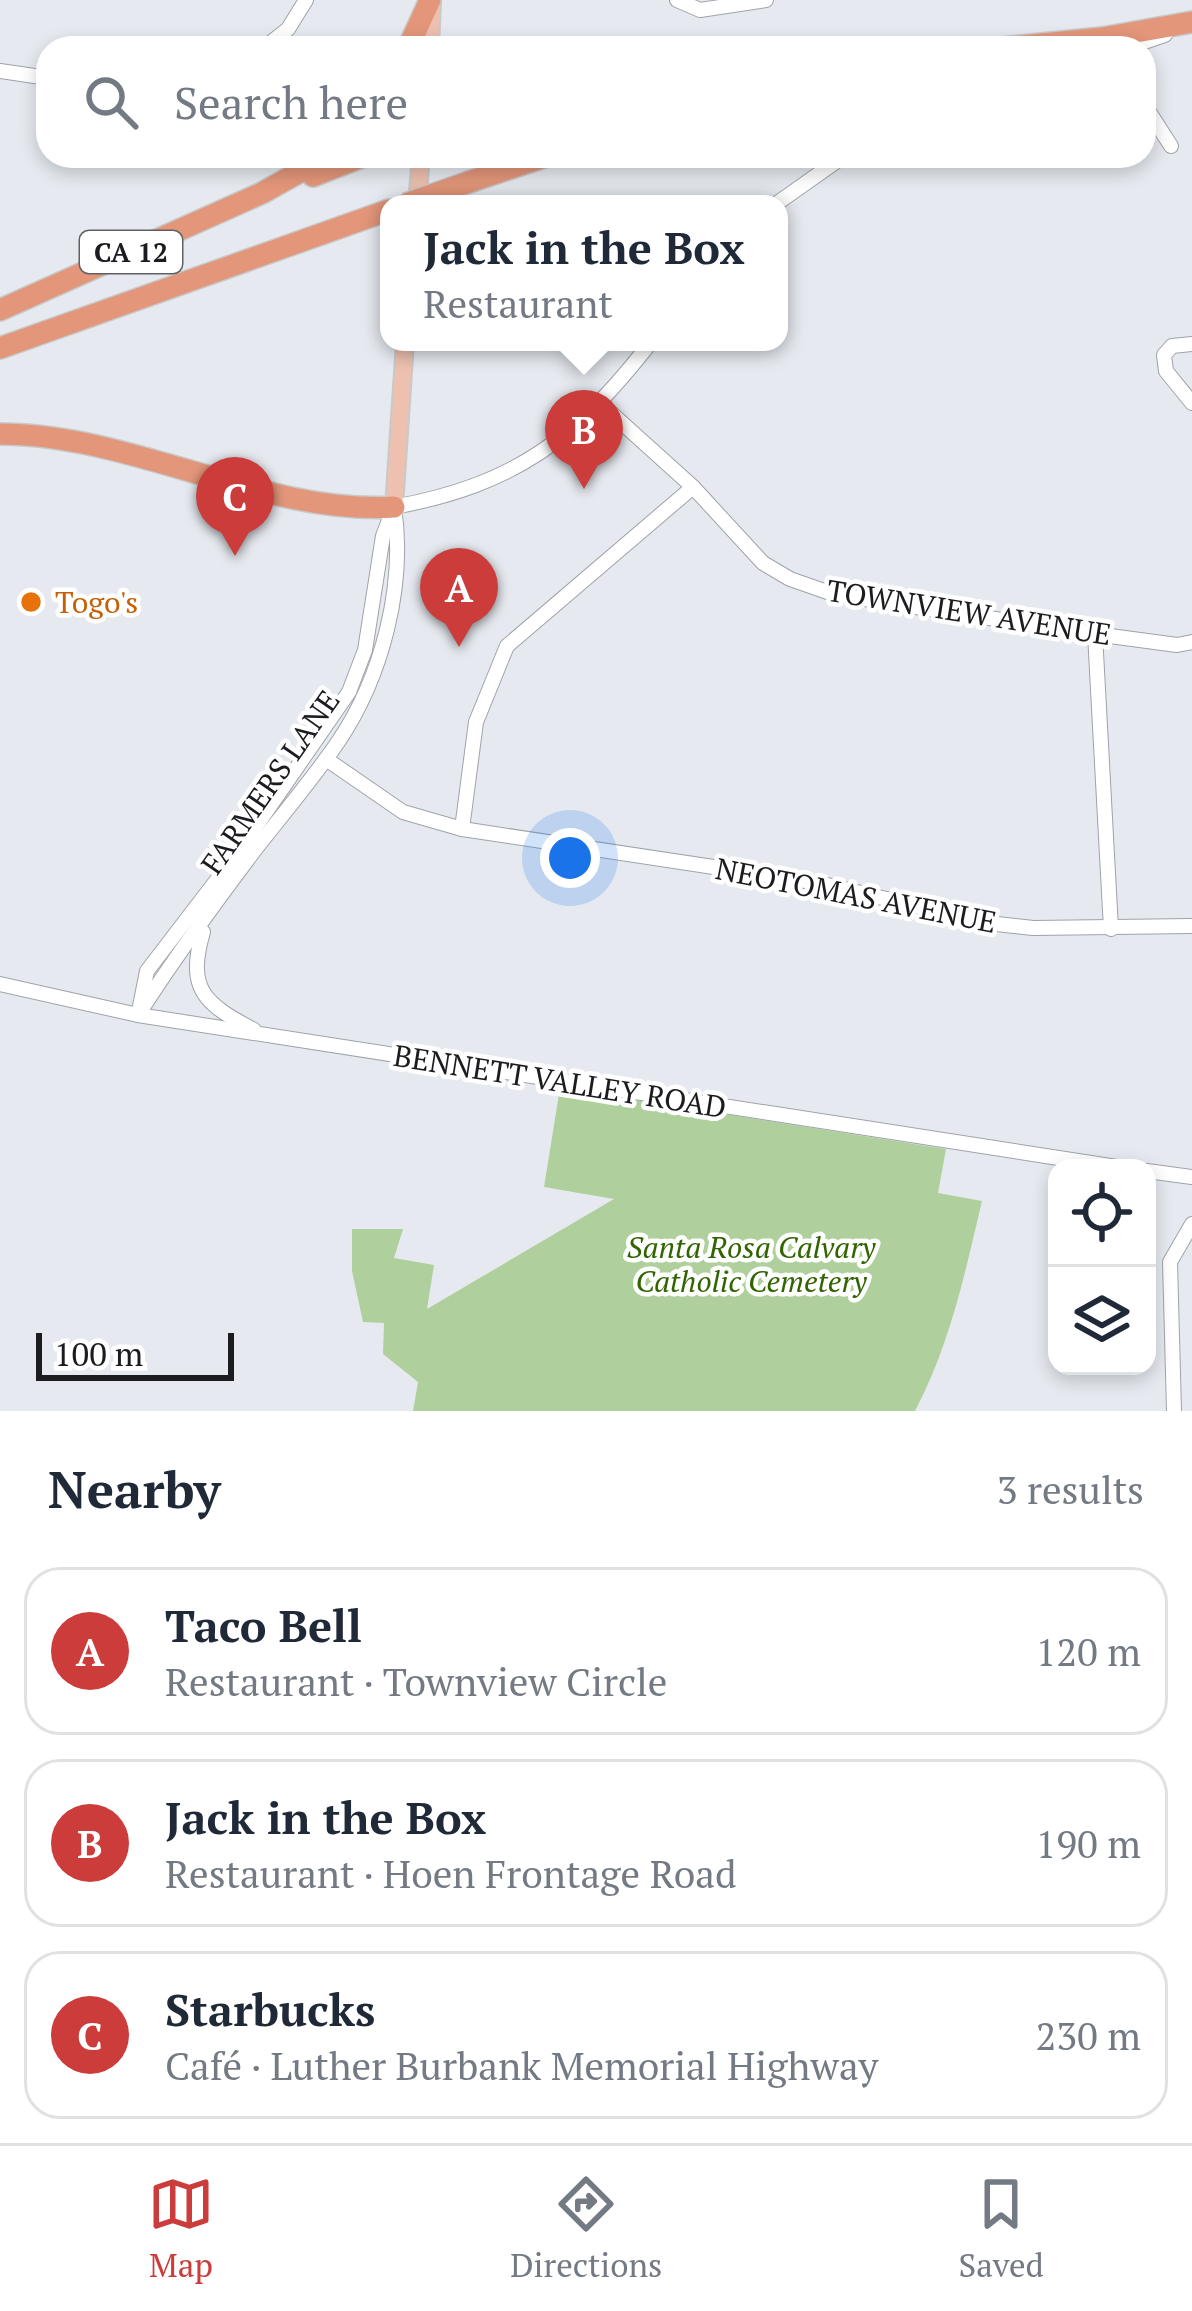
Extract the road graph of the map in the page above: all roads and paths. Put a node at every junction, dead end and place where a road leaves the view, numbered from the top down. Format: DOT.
graph roads {
  1 [pos="306,0"];
  2 [pos="431,0"];
  3 [pos="677,0"];
  4 [pos="766,0"];
  5 [pos="1192,24"];
  6 [pos="279,36"];
  7 [pos="414,36"];
  8 [pos="430,36"];
  9 [pos="1115,36"];
  10 [pos="1156,37"];
  11 [pos="0,71"];
  12 [pos="36,76"];
  13 [pos="1156,123"];
  14 [pos="1171,146"];
  15 [pos="307,168"];
  16 [pos="331,168"];
  17 [pos="511,168"];
  18 [pos="827,168"];
  19 [pos="262,193"];
  20 [pos="432,195"];
  21 [pos="788,196"];
  22 [pos="380,213"];
  23 [pos="0,310"];
  24 [pos="1192,344"];
  25 [pos="0,348"];
  26 [pos="404,351"];
  27 [pos="644,351"];
  28 [pos="1192,403"];
  29 [pos="601,404"];
  30 [pos="0,434"];
  31 [pos="693,487"];
  32 [pos="394,507"];
  33 [pos="1095,634"];
  34 [pos="1192,643"];
  35 [pos="326,758"];
  36 [pos="462,829"];
  37 [pos="206,919"];
  38 [pos="1192,926"];
  39 [pos="1111,929"];
  40 [pos="0,984"];
  41 [pos="138,1016"];
  42 [pos="263,1036"];
  43 [pos="1064,1159"];
  44 [pos="1156,1172"];
  45 [pos="1192,1177"];
  46 [pos="1192,1224"];
  47 [pos="1174,1411"];
  1 -- 6 [label="street"];
  2 -- 7 [label="highway"];
  2 -- 8 [label="main road"];
  3 -- 4 [label="street"];
  5 -- 9 [label="highway"];
  5 -- 10 [label="street"];
  11 -- 12 [label="street"];
  13 -- 14 [label="street"];
  15 -- 19 [label="highway, CA 12"];
  16 -- 19 [label="highway"];
  17 -- 20 [label="highway, bridge"];
  18 -- 21 [label="street"];
  19 -- 23 [label="highway, CA 12"];
  22 -- 25 [label="highway"];
  24 -- 28 [label="street"];
  26 -- 32 [label="main road, FARMERS LANE"];
  27 -- 29 [label="street"];
  29 -- 31 [label="street, TOWNVIEW AVENUE"];
  29 -- 32 [label="street"];
  30 -- 32 [label="highway"];
  31 -- 33 [label="street, TOWNVIEW AVENUE"];
  31 -- 36 [label="street"];
  32 -- 35 [label="street, FARMERS LANE"];
  32 -- 41 [label="street"];
  33 -- 34 [label="street, TOWNVIEW AVENUE"];
  33 -- 39 [label="street"];
  35 -- 36 [label="street, NEOTOMAS AVENUE"];
  35 -- 37 [label="street, FARMERS LANE"];
  36 -- 39 [label="street, NEOTOMAS AVENUE"];
  37 -- 41 [label="street, FARMERS LANE"];
  37 -- 42 [label="street"];
  38 -- 39 [label="street, NEOTOMAS AVENUE"];
  40 -- 41 [label="street, BENNETT VALLEY ROAD"];
  41 -- 42 [label="street, BENNETT VALLEY ROAD"];
  42 -- 43 [label="street, BENNETT VALLEY ROAD"];
  44 -- 45 [label="street"];
  46 -- 47 [label="street"];
}
